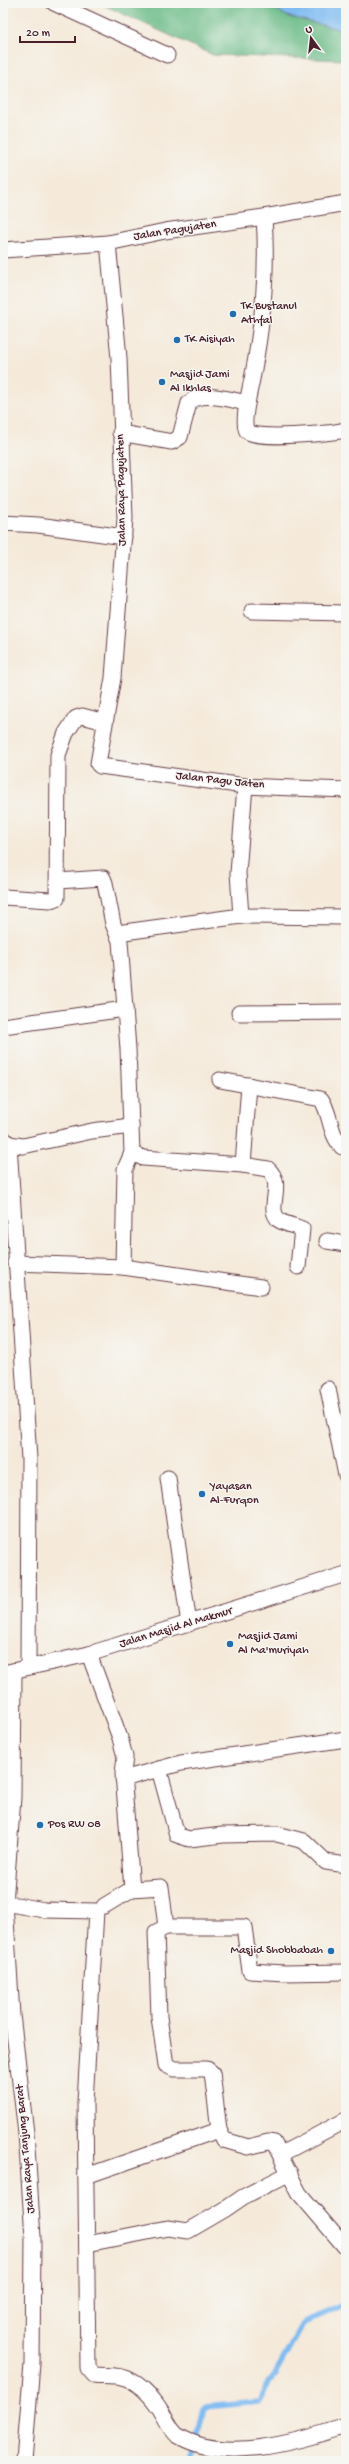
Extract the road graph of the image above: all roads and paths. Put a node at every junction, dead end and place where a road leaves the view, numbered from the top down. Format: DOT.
graph roads {
  1 [pos="54,3"];
  2 [pos="166,55"];
  3 [pos="346,203"];
  4 [pos="264,218"];
  5 [pos="108,243"];
  6 [pos="3,250"];
  7 [pos="247,402"];
  8 [pos="346,430"];
  9 [pos="120,433"];
  10 [pos="3,522"];
  11 [pos="124,537"];
  12 [pos="252,611"];
  13 [pos="346,613"];
  14 [pos="105,722"];
  15 [pos="97,761"];
  16 [pos="245,786"];
  17 [pos="346,790"];
  18 [pos="58,881"];
  19 [pos="3,897"];
  20 [pos="241,916"];
  21 [pos="346,917"];
  22 [pos="117,933"];
  23 [pos="125,1009"];
  24 [pos="346,1012"];
  25 [pos="239,1013"];
  26 [pos="3,1026"];
  27 [pos="220,1080"];
  28 [pos="249,1085"];
  29 [pos="131,1126"];
  30 [pos="6,1140"];
  31 [pos="346,1147"];
  32 [pos="132,1153"];
  33 [pos="243,1166"];
  34 [pos="327,1240"];
  35 [pos="346,1244"];
  36 [pos="15,1264"];
  37 [pos="123,1267"];
  38 [pos="298,1267"];
  39 [pos="261,1287"];
  40 [pos="328,1389"];
  41 [pos="346,1475"];
  42 [pos="168,1478"];
  43 [pos="346,1574"];
  44 [pos="189,1624"];
  45 [pos="89,1654"];
  46 [pos="15,1670"];
  47 [pos="346,1739"];
  48 [pos="159,1769"];
  49 [pos="123,1779"];
  50 [pos="346,1865"];
  51 [pos="132,1889"];
  52 [pos="5,1902"];
  53 [pos="104,1906"];
  54 [pos="166,1927"];
  55 [pos="346,1972"];
  56 [pos="346,2120"];
  57 [pos="219,2130"];
  58 [pos="281,2154"];
  59 [pos="290,2173"];
  60 [pos="86,2176"];
  61 [pos="87,2244"];
  62 [pos="346,2248"];
  63 [pos="346,2426"];
  64 [pos="202,2455"];
  65 [pos="24,2461"];
  1 -- 2 [label="street"];
  3 -- 4 [label="street, Jalan Pagujaten"];
  4 -- 5 [label="street, Jalan Pagujaten"];
  4 -- 7 [label="street"];
  5 -- 6 [label="street, Jalan Pagujaten"];
  5 -- 9 [label="street, Jalan Raya Pagujaten"];
  7 -- 8 [label="street"];
  7 -- 9 [label="street"];
  9 -- 11 [label="street, Jalan Raya Pagujaten"];
  10 -- 11 [label="street"];
  11 -- 14 [label="street, Jalan Raya Pagujaten"];
  12 -- 13 [label="street"];
  14 -- 15 [label="street, Jalan Raya Pagujaten"];
  14 -- 18 [label="street"];
  15 -- 16 [label="street, Jalan Pagu Jaten"];
  16 -- 17 [label="street, Jalan Pagu Jaten"];
  16 -- 20 [label="street"];
  18 -- 19 [label="street"];
  18 -- 22 [label="street"];
  20 -- 21 [label="street"];
  20 -- 22 [label="street"];
  22 -- 23 [label="street"];
  23 -- 26 [label="street"];
  23 -- 29 [label="street"];
  24 -- 25 [label="street"];
  27 -- 28 [label="street"];
  28 -- 31 [label="street"];
  28 -- 33 [label="street"];
  29 -- 30 [label="street"];
  29 -- 32 [label="street"];
  30 -- 36 [label="street, Jalan Raya Tanjung Barat"];
  32 -- 33 [label="street"];
  32 -- 37 [label="street"];
  33 -- 38 [label="street"];
  34 -- 35 [label="street"];
  36 -- 37 [label="street"];
  36 -- 46 [label="street, Jalan Raya Tanjung Barat"];
  37 -- 39 [label="street"];
  40 -- 41 [label="street"];
  42 -- 44 [label="street"];
  43 -- 44 [label="street, Jalan Masjid Al Makmur"];
  44 -- 45 [label="street, Jalan Masjid Al Makmur"];
  45 -- 46 [label="street, Jalan Masjid Al Makmur"];
  45 -- 49 [label="street"];
  46 -- 52 [label="street, Jalan Raya Tanjung Barat"];
  47 -- 48 [label="street"];
  48 -- 49 [label="street"];
  48 -- 50 [label="street"];
  49 -- 51 [label="street"];
  51 -- 53 [label="street"];
  51 -- 54 [label="street"];
  52 -- 60 [label="street"];
  52 -- 65 [label="street, Jalan Raya Tanjung Barat"];
  54 -- 55 [label="street"];
  54 -- 57 [label="street"];
  56 -- 58 [label="street"];
  57 -- 58 [label="street"];
  57 -- 60 [label="street"];
  58 -- 59 [label="street"];
  59 -- 61 [label="street"];
  59 -- 62 [label="street"];
  60 -- 61 [label="street"];
  61 -- 64 [label="street"];
  63 -- 64 [label="street"];
}
